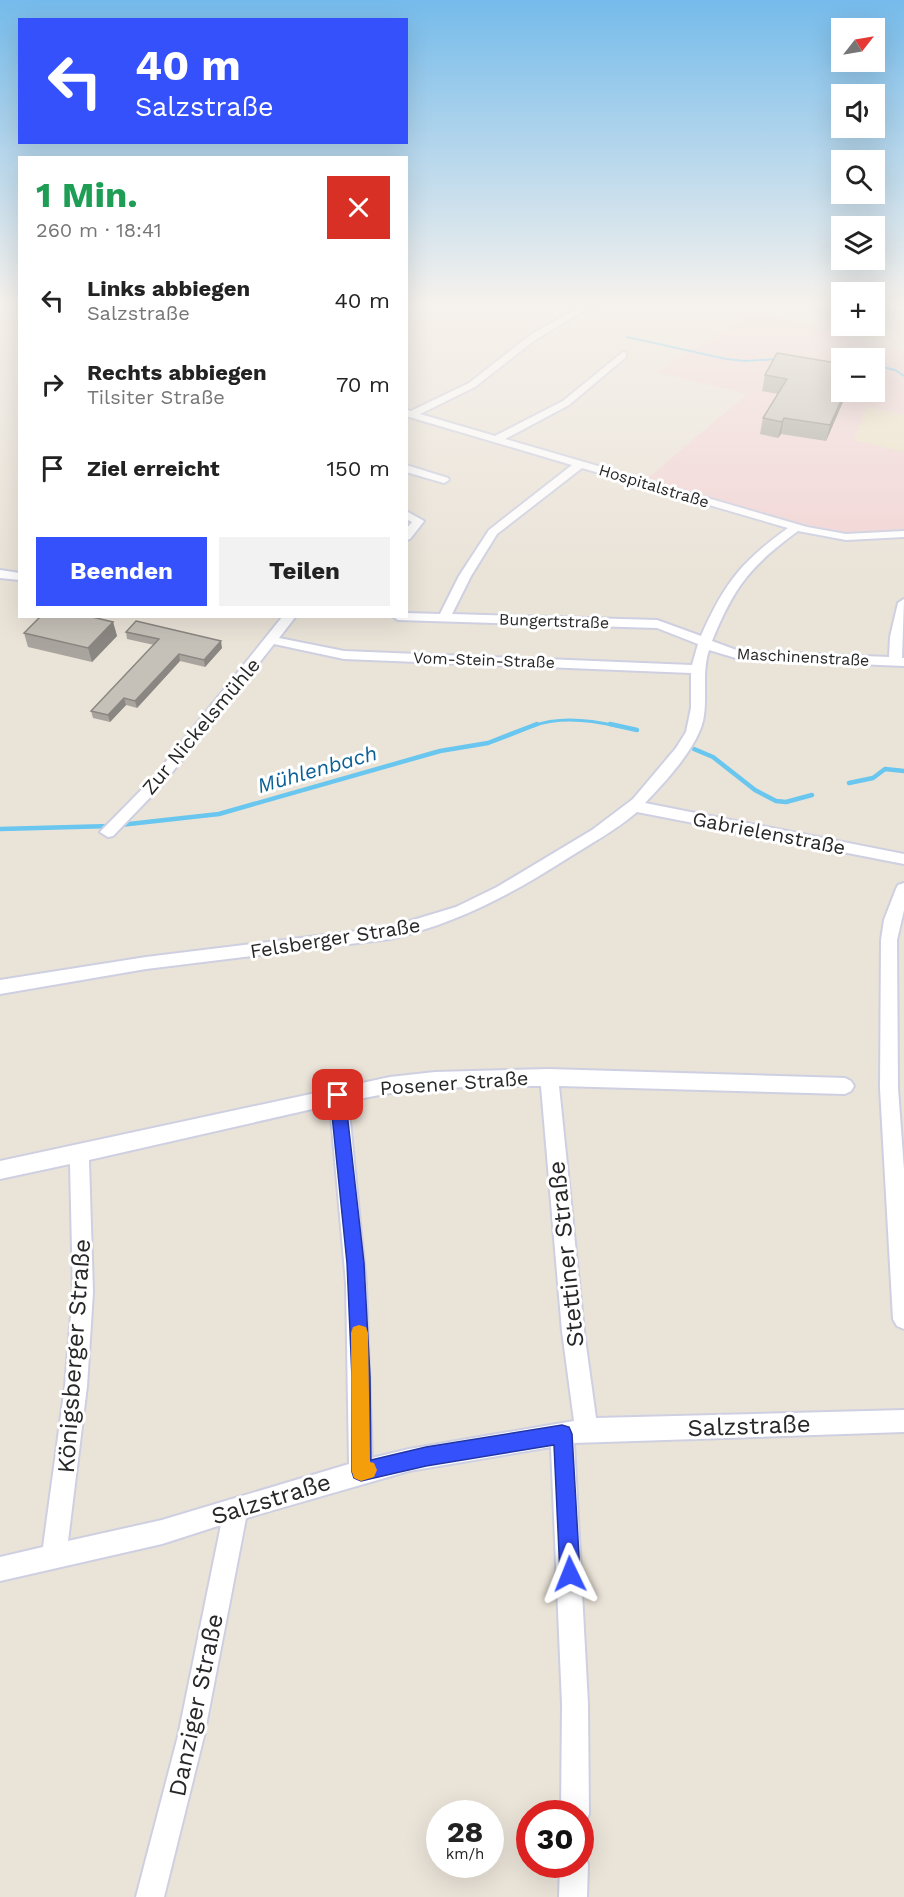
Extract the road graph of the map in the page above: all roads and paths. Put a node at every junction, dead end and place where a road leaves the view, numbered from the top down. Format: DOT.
graph roads {
  1 [pos="455,394"];
  2 [pos="577,394"];
  3 [pos="411,416"];
  4 [pos="497,439"];
  5 [pos="580,464"];
  6 [pos="408,469"];
  7 [pos="444,480"];
  8 [pos="408,515"];
  9 [pos="795,528"];
  10 [pos="408,534"];
  11 [pos="904,534"];
  12 [pos="0,574"];
  13 [pos="18,578"];
  14 [pos="904,603"];
  15 [pos="408,616"];
  16 [pos="288,618"];
  17 [pos="444,618"];
  18 [pos="271,640"];
  19 [pos="705,643"];
  20 [pos="900,662"];
  21 [pos="698,669"];
  22 [pos="634,806"];
  23 [pos="114,826"];
  24 [pos="904,859"];
  25 [pos="904,889"];
  26 [pos="0,987"];
  27 [pos="549,1077"];
  28 [pos="845,1086"];
  29 [pos="897,1088"];
  30 [pos="338,1095"];
  31 [pos="79,1154"];
  32 [pos="0,1170"];
  33 [pos="904,1319"];
  34 [pos="904,1421"];
  35 [pos="574,1432"];
  36 [pos="361,1472"];
  37 [pos="235,1510"];
  38 [pos="54,1558"];
  39 [pos="0,1569"];
  40 [pos="575,1800"];
  41 [pos="574,1878"];
  42 [pos="150,1897"];
  43 [pos="573,1897"];
  1 -- 3 [label="street"];
  2 -- 4 [label="street"];
  3 -- 4 [label="street, Hospitalstraße"];
  4 -- 5 [label="street, Hospitalstraße"];
  5 -- 9 [label="street, Hospitalstraße"];
  5 -- 17 [label="street"];
  6 -- 7 [label="street"];
  8 -- 10 [label="street"];
  9 -- 11 [label="street, Hospitalstraße"];
  9 -- 19 [label="street, Felsberger Straße"];
  12 -- 13 [label="street"];
  14 -- 20 [label="street"];
  15 -- 17 [label="street, Bungertstraße"];
  16 -- 18 [label="street, Zur Nickelsmühle"];
  17 -- 19 [label="street, Bungertstraße"];
  18 -- 21 [label="street, Vom-Stein-Straße"];
  18 -- 23 [label="street, Zur Nickelsmühle"];
  19 -- 20 [label="street, Maschinenstraße"];
  19 -- 21 [label="street, Felsberger Straße"];
  21 -- 22 [label="street, Felsberger Straße"];
  22 -- 24 [label="street, Gabrielenstraße"];
  22 -- 26 [label="street, Felsberger Straße"];
  25 -- 29 [label="street"];
  27 -- 28 [label="street, Posener Straße"];
  27 -- 30 [label="street, Posener Straße"];
  27 -- 35 [label="street, Stettiner Straße"];
  29 -- 33 [label="street"];
  30 -- 31 [label="street, Posener Straße"];
  30 -- 36 [label="street"];
  31 -- 32 [label="street, Posener Straße"];
  31 -- 38 [label="street, Königsberger Straße"];
  34 -- 35 [label="street, Salzstraße"];
  35 -- 36 [label="street, Salzstraße"];
  35 -- 40 [label="street, Stettiner Straße"];
  36 -- 37 [label="street, Salzstraße"];
  37 -- 38 [label="street, Salzstraße"];
  37 -- 42 [label="street, Danziger Straße"];
  38 -- 39 [label="street, Salzstraße"];
  41 -- 43 [label="street"];
}
